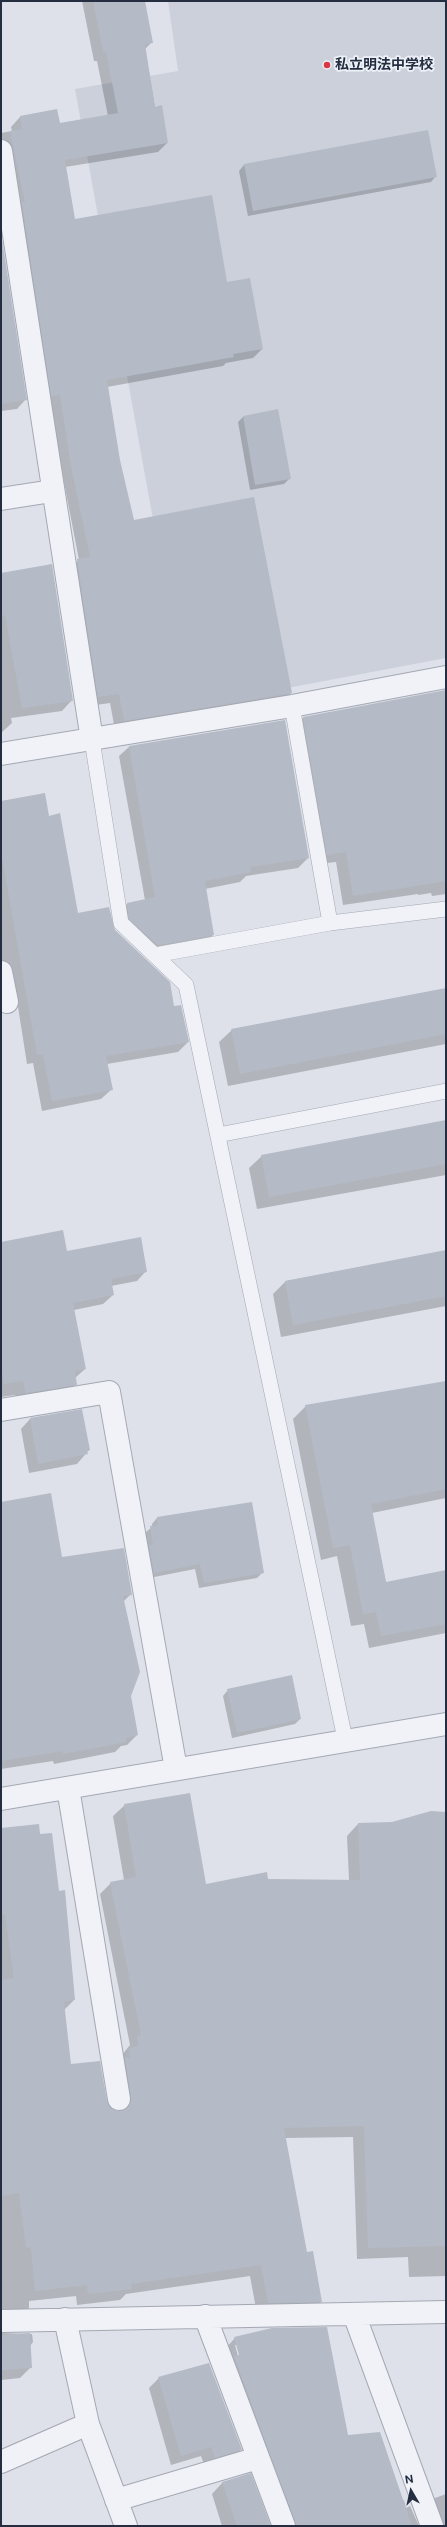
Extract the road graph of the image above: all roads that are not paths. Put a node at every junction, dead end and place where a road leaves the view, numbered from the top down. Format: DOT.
graph roads {
  1 [pos="1,151"];
  2 [pos="52,491"];
  3 [pos="1,499"];
  4 [pos="446,677"];
  5 [pos="292,706"];
  6 [pos="92,740"];
  7 [pos="1,754"];
  8 [pos="446,909"];
  9 [pos="330,923"];
  10 [pos="155,955"];
  11 [pos="1,972"];
  12 [pos="7,1002"];
  13 [pos="446,1091"];
  14 [pos="218,1134"];
  15 [pos="1,1410"];
  16 [pos="446,1724"];
  17 [pos="345,1739"];
  18 [pos="176,1769"];
  19 [pos="68,1788"];
  20 [pos="1,1799"];
  21 [pos="119,2099"];
  22 [pos="446,2312"];
  23 [pos="354,2314"];
  24 [pos="205,2316"];
  25 [pos="65,2319"];
  26 [pos="1,2321"];
  27 [pos="88,2424"];
  28 [pos="258,2458"];
  29 [pos="1,2462"];
  30 [pos="116,2500"];
  31 [pos="126,2526"];
  32 [pos="284,2526"];
  33 [pos="432,2526"];
  1 -- 2 [label="street"];
  2 -- 3 [label="street"];
  2 -- 6 [label="street"];
  4 -- 5 [label="street"];
  5 -- 6 [label="street"];
  5 -- 9 [label="lane"];
  6 -- 7 [label="street"];
  6 -- 10 [label="lane"];
  8 -- 9 [label="lane"];
  9 -- 10 [label="lane"];
  10 -- 14 [label="lane"];
  11 -- 12 [label="street"];
  13 -- 14 [label="lane"];
  14 -- 17 [label="lane"];
  15 -- 18 [label="street"];
  16 -- 17 [label="street"];
  17 -- 18 [label="street"];
  18 -- 19 [label="street"];
  19 -- 20 [label="street"];
  19 -- 21 [label="street"];
  22 -- 23 [label="street"];
  23 -- 24 [label="street"];
  23 -- 33 [label="street"];
  24 -- 25 [label="street"];
  24 -- 28 [label="street"];
  25 -- 26 [label="street"];
  25 -- 27 [label="street"];
  27 -- 29 [label="street"];
  27 -- 30 [label="street"];
  28 -- 30 [label="street"];
  28 -- 32 [label="street"];
  30 -- 31 [label="street"];
}
